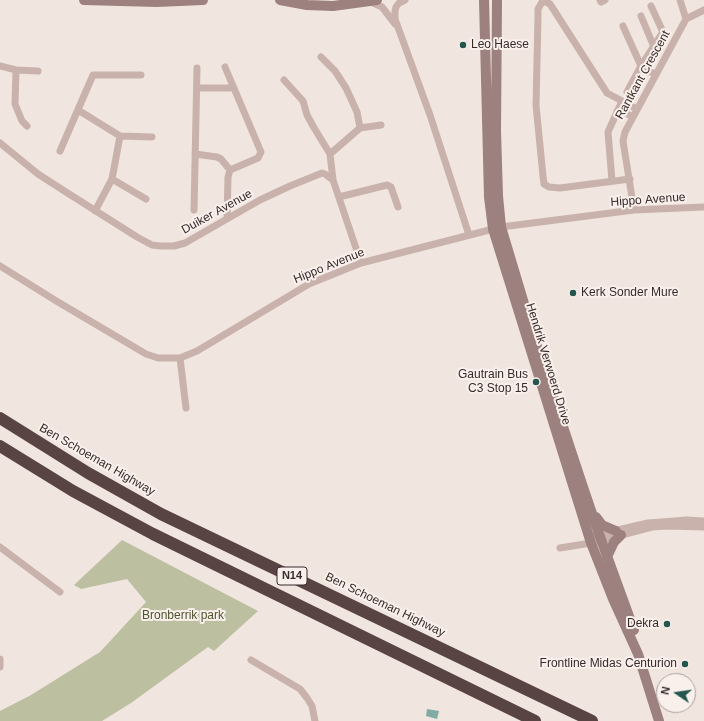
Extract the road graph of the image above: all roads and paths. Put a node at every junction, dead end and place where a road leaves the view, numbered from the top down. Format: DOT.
graph roads {
  1 [pos="84,0"];
  2 [pos="203,0"];
  3 [pos="280,0"];
  4 [pos="406,0"];
  5 [pos="484,0"];
  6 [pos="497,0"];
  7 [pos="600,0"];
  8 [pos="604,0"];
  9 [pos="680,0"];
  10 [pos="373,1"];
  11 [pos="651,6"];
  12 [pos="704,10"];
  13 [pos="641,16"];
  14 [pos="686,19"];
  15 [pos="623,26"];
  16 [pos="397,28"];
  17 [pos="654,47"];
  18 [pos="321,57"];
  19 [pos="0,66"];
  20 [pos="641,66"];
  21 [pos="225,67"];
  22 [pos="197,68"];
  23 [pos="16,70"];
  24 [pos="38,71"];
  25 [pos="141,75"];
  26 [pos="656,75"];
  27 [pos="284,80"];
  28 [pos="197,88"];
  29 [pos="234,88"];
  30 [pos="627,92"];
  31 [pos="622,101"];
  32 [pos="637,109"];
  33 [pos="78,110"];
  34 [pos="617,111"];
  35 [pos="632,117"];
  36 [pos="381,125"];
  37 [pos="27,126"];
  38 [pos="360,128"];
  39 [pos="120,136"];
  40 [pos="152,138"];
  41 [pos="0,143"];
  42 [pos="60,151"];
  43 [pos="195,154"];
  44 [pos="331,156"];
  45 [pos="230,170"];
  46 [pos="322,173"];
  47 [pos="630,178"];
  48 [pos="112,179"];
  49 [pos="334,180"];
  50 [pos="612,181"];
  51 [pos="339,197"];
  52 [pos="146,199"];
  53 [pos="398,207"];
  54 [pos="704,207"];
  55 [pos="95,210"];
  56 [pos="194,210"];
  57 [pos="634,210"];
  58 [pos="227,219"];
  59 [pos="497,228"];
  60 [pos="469,235"];
  61 [pos="361,263"];
  62 [pos="0,266"];
  63 [pos="180,358"];
  64 [pos="186,408"];
  65 [pos="0,418"];
  66 [pos="0,446"];
  67 [pos="591,511"];
  68 [pos="704,522"];
  69 [pos="704,527"];
  70 [pos="618,533"];
  71 [pos="595,539"];
  72 [pos="0,547"];
  73 [pos="560,548"];
  74 [pos="607,557"];
  75 [pos="60,592"];
  76 [pos="0,659"];
  77 [pos="251,660"];
  78 [pos="0,666"];
  79 [pos="315,721"];
  80 [pos="535,721"];
  81 [pos="592,721"];
  82 [pos="659,721"];
  83 [pos="666,721"];
  1 -- 2 [label="main road"];
  3 -- 10 [label="main road"];
  4 -- 16 [label="street"];
  5 -- 59 [label="main road, Hendrik Verwoerd Drive"];
  6 -- 59 [label="main road, Hendrik Verwoerd Drive"];
  7 -- 8 [label="street"];
  9 -- 14 [label="street"];
  10 -- 16 [label="street"];
  11 -- 17 [label="street"];
  12 -- 14 [label="street"];
  13 -- 17 [label="street"];
  14 -- 26 [label="street, Rantkant Crescent"];
  15 -- 20 [label="street"];
  16 -- 60 [label="street"];
  17 -- 20 [label="street"];
  18 -- 38 [label="street"];
  19 -- 23 [label="street"];
  20 -- 26 [label="street"];
  20 -- 30 [label="street"];
  21 -- 29 [label="street"];
  22 -- 28 [label="street"];
  23 -- 24 [label="street"];
  23 -- 37 [label="street"];
  25 -- 33 [label="street"];
  26 -- 32 [label="street, Rantkant Crescent"];
  27 -- 44 [label="street"];
  28 -- 29 [label="street"];
  28 -- 43 [label="street"];
  29 -- 45 [label="street"];
  31 -- 32 [label="street"];
  31 -- 34 [label="street"];
  31 -- 50 [label="street"];
  32 -- 35 [label="street, Rantkant Crescent"];
  33 -- 39 [label="street"];
  33 -- 42 [label="street"];
  34 -- 35 [label="street"];
  34 -- 50 [label="street"];
  35 -- 47 [label="street, Rantkant Crescent"];
  36 -- 38 [label="street"];
  38 -- 44 [label="street"];
  39 -- 40 [label="street"];
  39 -- 48 [label="street"];
  41 -- 55 [label="street, Duiker Avenue"];
  43 -- 45 [label="street"];
  43 -- 56 [label="street"];
  44 -- 46 [label="street"];
  44 -- 49 [label="street"];
  45 -- 58 [label="street"];
  46 -- 49 [label="street"];
  46 -- 58 [label="street, Duiker Avenue"];
  47 -- 50 [label="street"];
  47 -- 57 [label="street, Rantkant Crescent"];
  48 -- 52 [label="street"];
  48 -- 55 [label="street"];
  49 -- 51 [label="street"];
  51 -- 53 [label="street"];
  51 -- 61 [label="street"];
  54 -- 57 [label="street, Hippo Avenue"];
  55 -- 58 [label="street, Duiker Avenue"];
  57 -- 59 [label="street, Hippo Avenue"];
  59 -- 60 [label="street, Hippo Avenue"];
  59 -- 67 [label="main road, Hendrik Verwoerd Drive"];
  59 -- 71 [label="main road, Hendrik Verwoerd Drive"];
  60 -- 61 [label="street, Hippo Avenue"];
  61 -- 63 [label="street, Hippo Avenue"];
  62 -- 63 [label="street, Hippo Avenue"];
  63 -- 64 [label="street"];
  65 -- 81 [label="highway, Ben Schoeman Highway / N14"];
  66 -- 80 [label="highway, N14"];
  67 -- 70 [label="main road"];
  67 -- 71 [label="main road, Hendrik Verwoerd Drive"];
  68 -- 70 [label="street"];
  69 -- 70 [label="street"];
  70 -- 71 [label="street"];
  70 -- 74 [label="main road"];
  71 -- 73 [label="street"];
  71 -- 74 [label="main road, Hendrik Verwoerd Drive"];
  71 -- 82 [label="main road, Hendrik Verwoerd Drive"];
  72 -- 75 [label="street"];
  74 -- 83 [label="main road, Hendrik Verwoerd Drive"];
  76 -- 78 [label="street"];
  77 -- 79 [label="street"];
}
